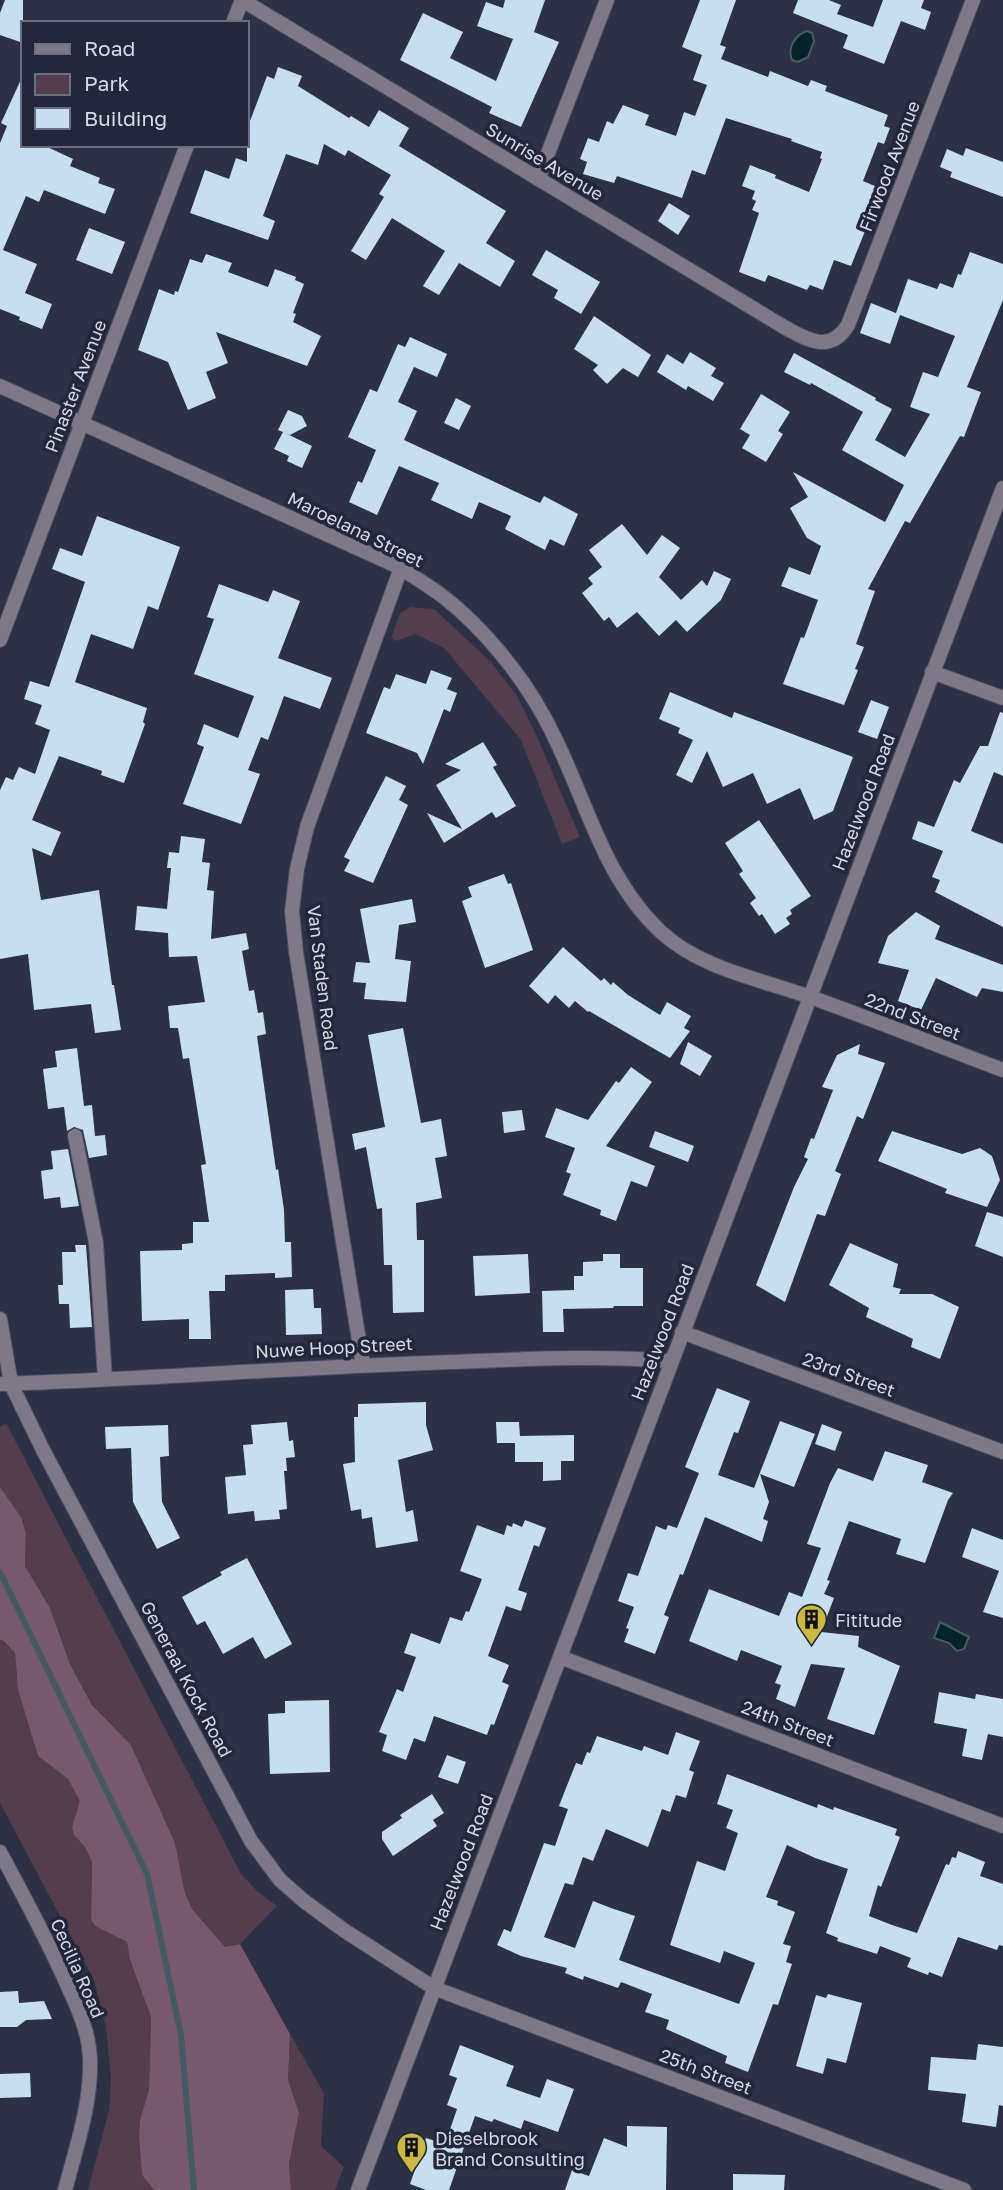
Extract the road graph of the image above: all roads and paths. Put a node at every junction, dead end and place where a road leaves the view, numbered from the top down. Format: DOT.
graph roads {
  1 [pos="242,0"];
  2 [pos="607,0"];
  3 [pos="973,0"];
  4 [pos="234,21"];
  5 [pos="186,147"];
  6 [pos="538,179"];
  7 [pos="833,341"];
  8 [pos="0,386"];
  9 [pos="81,422"];
  10 [pos="1003,488"];
  11 [pos="401,568"];
  12 [pos="0,640"];
  13 [pos="932,672"];
  14 [pos="1003,698"];
  15 [pos="810,997"];
  16 [pos="1003,1070"];
  17 [pos="75,1136"];
  18 [pos="0,1319"];
  19 [pos="682,1332"];
  20 [pos="670,1361"];
  21 [pos="363,1365"];
  22 [pos="105,1378"];
  23 [pos="5,1384"];
  24 [pos="1003,1452"];
  25 [pos="560,1657"];
  26 [pos="1003,1826"];
  27 [pos="0,1852"];
  28 [pos="434,1987"];
  29 [pos="65,2190"];
  30 [pos="358,2190"];
  31 [pos="964,2190"];
  1 -- 4 [label="street"];
  1 -- 6 [label="street, Sunrise Avenue"];
  2 -- 6 [label="street"];
  3 -- 7 [label="street, Firwood Avenue"];
  5 -- 9 [label="street, Pinaster Avenue"];
  6 -- 7 [label="street, Sunrise Avenue"];
  8 -- 9 [label="street, Maroelana Street"];
  9 -- 11 [label="street, Maroelana Street"];
  9 -- 12 [label="street, Pinaster Avenue"];
  10 -- 13 [label="street, Hazelwood Road"];
  11 -- 15 [label="street, Maroelana Street"];
  11 -- 21 [label="street, Van Staden Road"];
  13 -- 14 [label="street"];
  13 -- 15 [label="street, Hazelwood Road"];
  15 -- 16 [label="street, 22nd Street"];
  15 -- 19 [label="street, Hazelwood Road"];
  17 -- 22 [label="street"];
  18 -- 23 [label="street, Generaal Kock Road"];
  19 -- 20 [label="street, Hazelwood Road"];
  19 -- 24 [label="street, 23rd Street"];
  20 -- 21 [label="street, Nuwe Hoop Street"];
  20 -- 25 [label="street, Hazelwood Road"];
  21 -- 22 [label="street, Nuwe Hoop Street"];
  22 -- 23 [label="street, Nuwe Hoop Street"];
  23 -- 28 [label="street, Generaal Kock Road"];
  25 -- 26 [label="street, 24th Street"];
  25 -- 28 [label="street, Hazelwood Road"];
  27 -- 29 [label="street, Cecilia Road"];
  28 -- 30 [label="street, Hazelwood Road"];
  28 -- 31 [label="street, 25th Street"];
}
